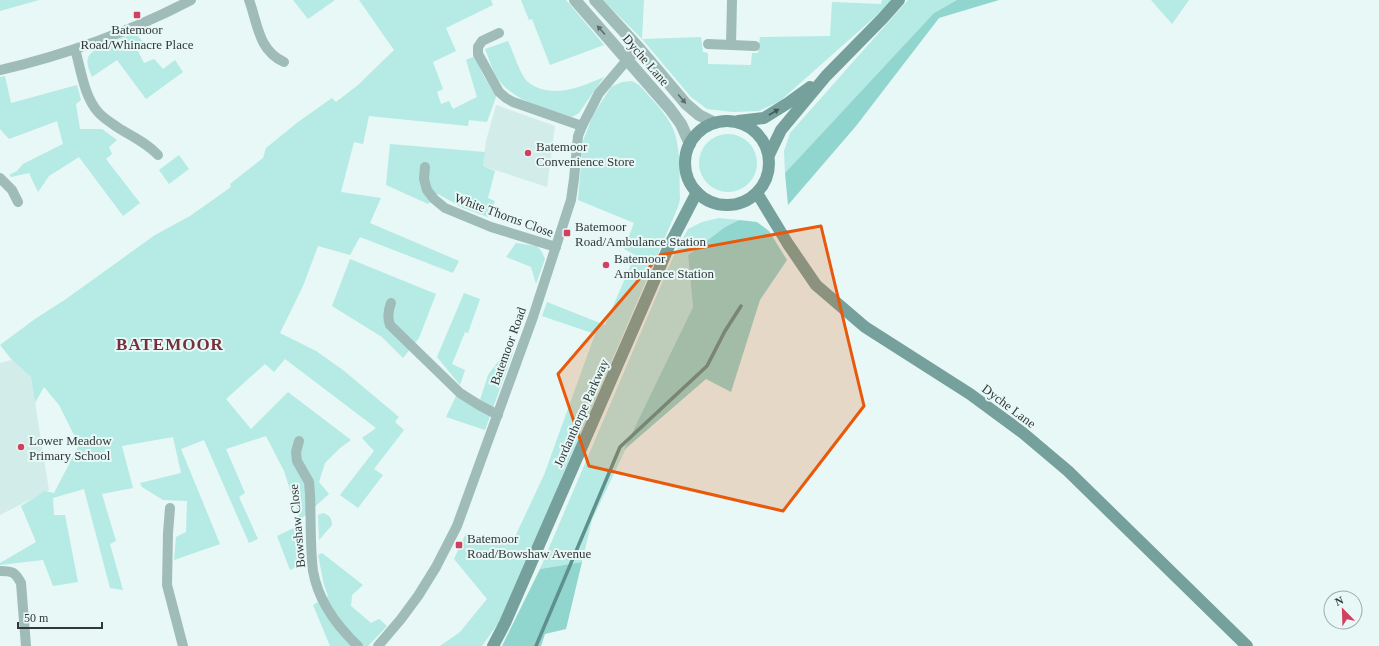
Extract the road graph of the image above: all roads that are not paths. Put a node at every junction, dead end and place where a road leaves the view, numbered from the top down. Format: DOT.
graph roads {
  1 [pos="191,0"];
  2 [pos="249,0"];
  3 [pos="575,0"];
  4 [pos="595,0"];
  5 [pos="732,0"];
  6 [pos="899,0"];
  7 [pos="174,4"];
  8 [pos="499,33"];
  9 [pos="708,44"];
  10 [pos="731,45"];
  11 [pos="755,46"];
  12 [pos="639,48"];
  13 [pos="75,49"];
  14 [pos="627,60"];
  15 [pos="284,62"];
  16 [pos="0,70"];
  17 [pos="826,76"];
  18 [pos="736,121"];
  19 [pos="715,123"];
  20 [pos="582,126"];
  21 [pos="690,144"];
  22 [pos="158,155"];
  23 [pos="769,156"];
  24 [pos="425,167"];
  25 [pos="0,178"];
  26 [pos="697,192"];
  27 [pos="757,192"];
  28 [pos="18,202"];
  29 [pos="556,247"];
  30 [pos="391,303"];
  31 [pos="498,415"];
  32 [pos="299,441"];
  33 [pos="170,508"];
  34 [pos="0,571"];
  35 [pos="26,646"];
  36 [pos="183,646"];
  37 [pos="358,646"];
  38 [pos="378,646"];
  39 [pos="492,646"];
  40 [pos="1247,646"];
  1 -- 7 [label="street"];
  2 -- 15 [label="street"];
  14 -- 3 [label="street, Dyche Lane, one-way"];
  4 -- 12 [label="street, Dyche Lane"];
  5 -- 10 [label="street"];
  6 -- 17 [label="main road"];
  7 -- 13 [label="street"];
  8 -- 20 [label="street"];
  9 -- 10 [label="street"];
  10 -- 11 [label="street"];
  12 -- 14 [label="street, Batemoor Road"];
  12 -- 19 [label="street, Dyche Lane, one-way"];
  13 -- 16 [label="street"];
  13 -- 22 [label="street"];
  14 -- 20 [label="street, Batemoor Road"];
  14 -- 21 [label="street, Dyche Lane"];
  18 -- 17 [label="main road, one-way"];
  17 -- 23 [label="main road"];
  18 -- 19 [label="main road"];
  18 -- 23 [label="main road"];
  19 -- 21 [label="main road"];
  20 -- 29 [label="street, Batemoor Road"];
  21 -- 26 [label="main road"];
  23 -- 27 [label="main road"];
  24 -- 29 [label="street, White Thorns Close"];
  25 -- 28 [label="street"];
  26 -- 27 [label="main road"];
  26 -- 39 [label="main road, Jordanthorpe Parkway"];
  27 -- 40 [label="main road, Dyche Lane"];
  29 -- 31 [label="street, Batemoor Road"];
  30 -- 31 [label="street"];
  31 -- 38 [label="street, Batemoor Road"];
  32 -- 37 [label="street, Bowshaw Close"];
  33 -- 36 [label="street"];
  34 -- 35 [label="street"];
}
